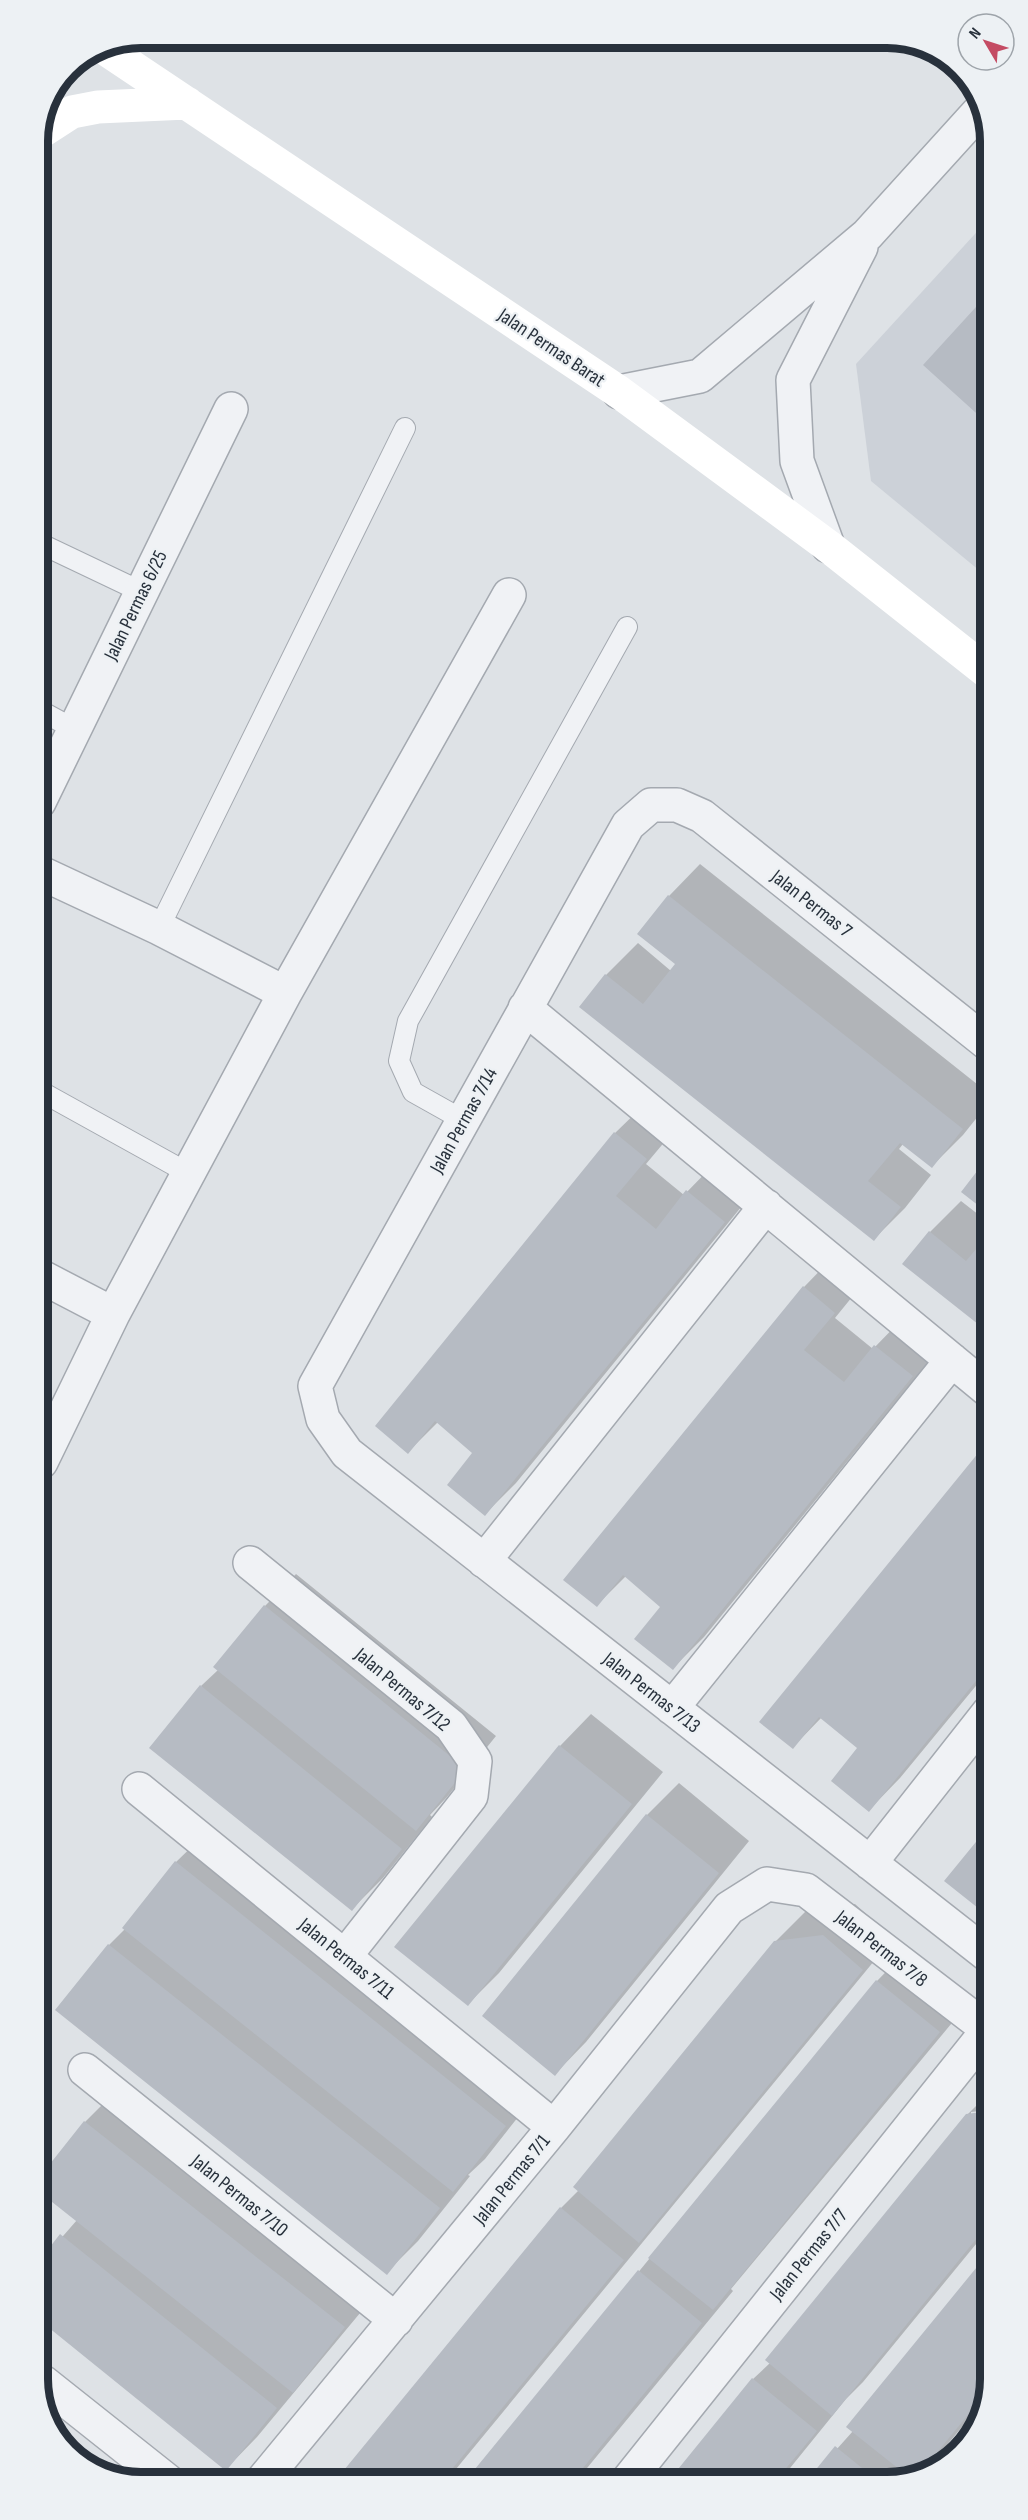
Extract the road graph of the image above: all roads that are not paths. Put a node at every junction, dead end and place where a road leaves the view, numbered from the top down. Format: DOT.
graph roads {
  1 [pos="112,53"];
  2 [pos="187,103"];
  3 [pos="976,115"];
  4 [pos="49,127"];
  5 [pos="867,235"];
  6 [pos="619,392"];
  7 [pos="231,409"];
  8 [pos="405,428"];
  9 [pos="828,546"];
  10 [pos="48,547"];
  11 [pos="142,592"];
  12 [pos="509,595"];
  13 [pos="627,627"];
  14 [pos="980,666"];
  15 [pos="48,715"];
  16 [pos="74,729"];
  17 [pos="48,783"];
  18 [pos="628,825"];
  19 [pos="48,876"];
  20 [pos="159,928"];
  21 [pos="285,993"];
  22 [pos="525,1008"];
  23 [pos="980,1036"];
  24 [pos="48,1095"];
  25 [pos="462,1120"];
  26 [pos="188,1173"];
  27 [pos="766,1206"];
  28 [pos="48,1280"];
  29 [pos="113,1314"];
  30 [pos="952,1360"];
  31 [pos="980,1383"];
  32 [pos="323,1419"];
  33 [pos="48,1448"];
  34 [pos="484,1561"];
  35 [pos="250,1563"];
  36 [pos="672,1708"];
  37 [pos="980,1723"];
  38 [pos="140,1789"];
  39 [pos="870,1863"];
  40 [pos="767,1884"];
  41 [pos="980,1948"];
  42 [pos="345,1956"];
  43 [pos="980,2023"];
  44 [pos="980,2041"];
  45 [pos="85,2070"];
  46 [pos="554,2127"];
  47 [pos="396,2320"];
  48 [pos="49,2387"];
  49 [pos="156,2472"];
  50 [pos="269,2472"];
  51 [pos="634,2472"];
  1 -- 2 [label="main road, Jalan Permas Barat"];
  2 -- 4 [label="main road"];
  2 -- 6 [label="main road, Jalan Permas Barat"];
  3 -- 5 [label="street"];
  5 -- 6 [label="street"];
  5 -- 9 [label="street"];
  6 -- 9 [label="main road, Jalan Permas Barat"];
  7 -- 11 [label="street, Jalan Permas 6/25"];
  8 -- 20 [label="lane"];
  9 -- 14 [label="main road, Jalan Permas Barat"];
  10 -- 11 [label="lane"];
  11 -- 16 [label="street, Jalan Permas 6/25"];
  12 -- 21 [label="street"];
  13 -- 25 [label="lane"];
  15 -- 16 [label="lane"];
  16 -- 17 [label="street, Jalan Permas 6/25"];
  18 -- 22 [label="street, Jalan Permas 7/14"];
  18 -- 23 [label="street, Jalan Permas 7"];
  19 -- 20 [label="street"];
  20 -- 21 [label="street"];
  21 -- 26 [label="street"];
  22 -- 25 [label="street, Jalan Permas 7/14"];
  22 -- 27 [label="street"];
  24 -- 26 [label="lane"];
  25 -- 32 [label="street, Jalan Permas 7/14"];
  26 -- 29 [label="street"];
  27 -- 30 [label="street"];
  27 -- 34 [label="street"];
  28 -- 29 [label="street"];
  29 -- 33 [label="street"];
  30 -- 31 [label="street"];
  30 -- 36 [label="street"];
  32 -- 34 [label="street, Jalan Permas 7/13"];
  34 -- 36 [label="street, Jalan Permas 7/13"];
  35 -- 42 [label="street, Jalan Permas 7/12"];
  36 -- 39 [label="street, Jalan Permas 7/13"];
  37 -- 39 [label="street"];
  38 -- 42 [label="street, Jalan Permas 7/11"];
  39 -- 41 [label="street, Jalan Permas 7/13"];
  40 -- 43 [label="street, Jalan Permas 7/8"];
  40 -- 46 [label="street, Jalan Permas 7/1"];
  42 -- 46 [label="street, Jalan Permas 7/11"];
  44 -- 51 [label="street, Jalan Permas 7/7"];
  45 -- 47 [label="street, Jalan Permas 7/10"];
  46 -- 47 [label="street, Jalan Permas 7/1"];
  47 -- 50 [label="street, Jalan Permas 7/1"];
  48 -- 49 [label="street"];
}
